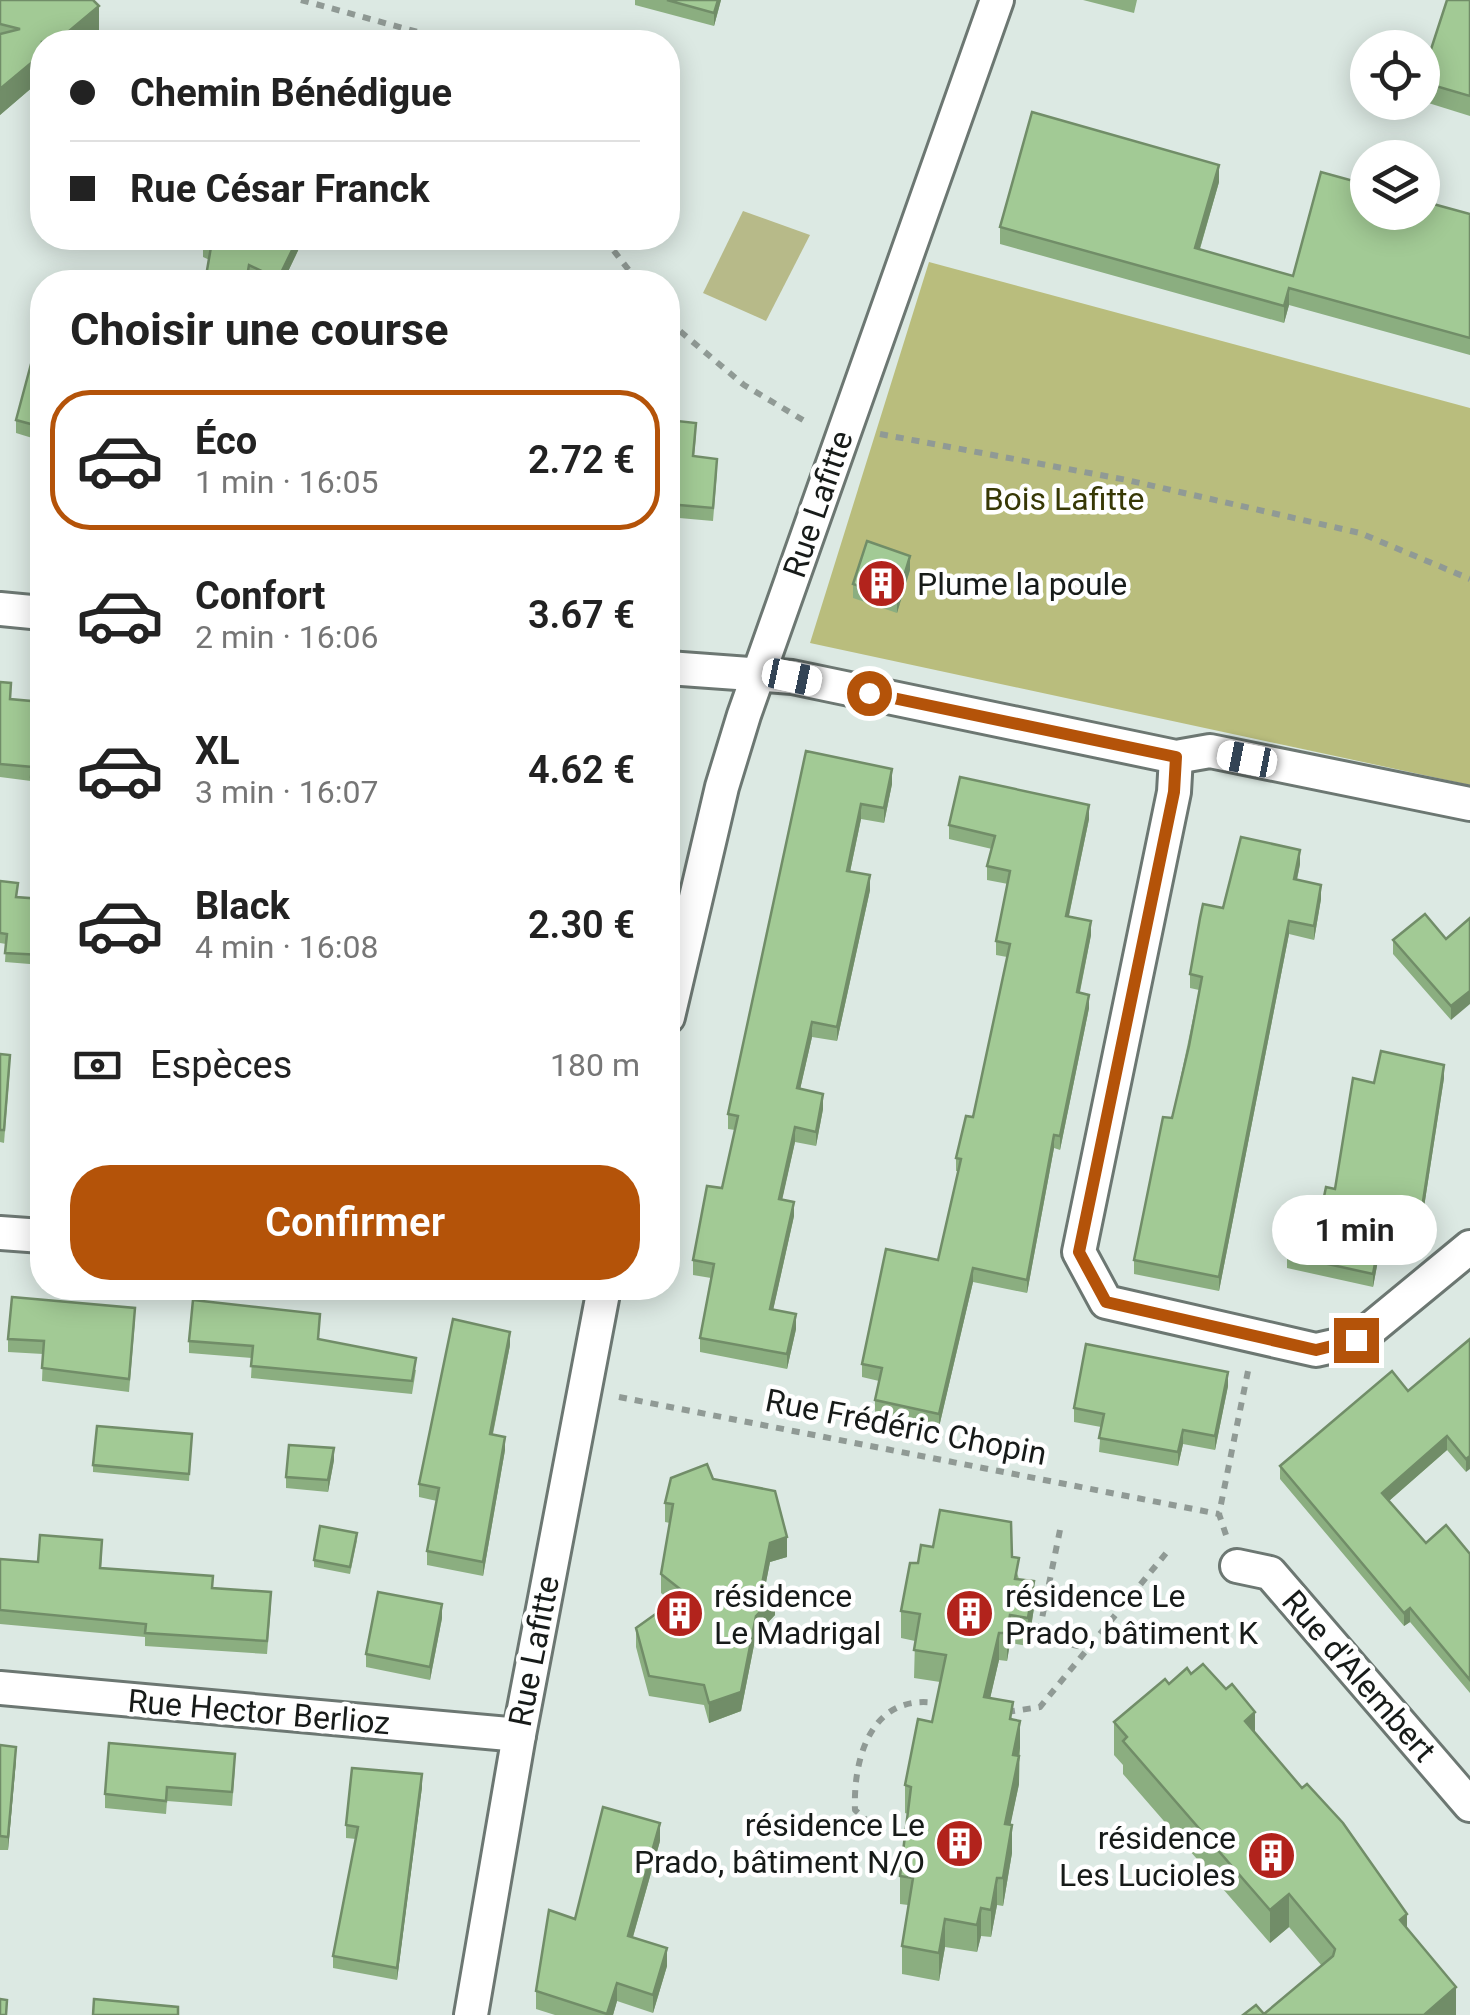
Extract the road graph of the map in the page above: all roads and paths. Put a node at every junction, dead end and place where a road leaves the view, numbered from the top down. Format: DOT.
graph roads {
  1 [pos="301,0"];
  2 [pos="996,0"];
  3 [pos="410,30"];
  4 [pos="613,250"];
  5 [pos="629,270"];
  6 [pos="680,332"];
  7 [pos="842,435"];
  8 [pos="1470,579"];
  9 [pos="0,609"];
  10 [pos="30,611"];
  11 [pos="680,669"];
  12 [pos="758,674"];
  13 [pos="1176,757"];
  14 [pos="1470,804"];
  15 [pos="680,966"];
  16 [pos="0,1233"];
  17 [pos="30,1235"];
  18 [pos="1470,1248"];
  19 [pos="593,1300"];
  20 [pos="1255,1336"];
  21 [pos="583,1390"];
  22 [pos="1219,1514"];
  23 [pos="1060,1530"];
  24 [pos="1167,1552"];
  25 [pos="1237,1566"];
  26 [pos="1088,1648"];
  27 [pos="0,1688"];
  28 [pos="945,1704"];
  29 [pos="998,1712"];
  30 [pos="519,1734"];
  31 [pos="1470,1805"];
  32 [pos="882,1834"];
  33 [pos="471,2015"];
  1 -- 3 [label="path"];
  2 -- 7 [label="street, Rue Lafitte"];
  4 -- 5 [label="path"];
  6 -- 7 [label="path"];
  7 -- 8 [label="path"];
  7 -- 12 [label="street, Rue Lafitte"];
  9 -- 10 [label="street"];
  11 -- 12 [label="street"];
  12 -- 13 [label="street"];
  12 -- 15 [label="street, Rue Lafitte"];
  13 -- 14 [label="street"];
  13 -- 20 [label="street"];
  16 -- 17 [label="street"];
  18 -- 20 [label="street"];
  19 -- 21 [label="street, Rue Lafitte"];
  20 -- 22 [label="path"];
  21 -- 22 [label="path, Rue Frédéric Chopin"];
  21 -- 30 [label="street, Rue Lafitte"];
  22 -- 25 [label="path"];
  23 -- 26 [label="path"];
  24 -- 26 [label="path"];
  25 -- 31 [label="street, Rue d'Alembert"];
  26 -- 29 [label="path"];
  27 -- 30 [label="street, Rue Hector Berlioz"];
  28 -- 32 [label="path"];
  30 -- 33 [label="street, Rue Lafitte"];
}
